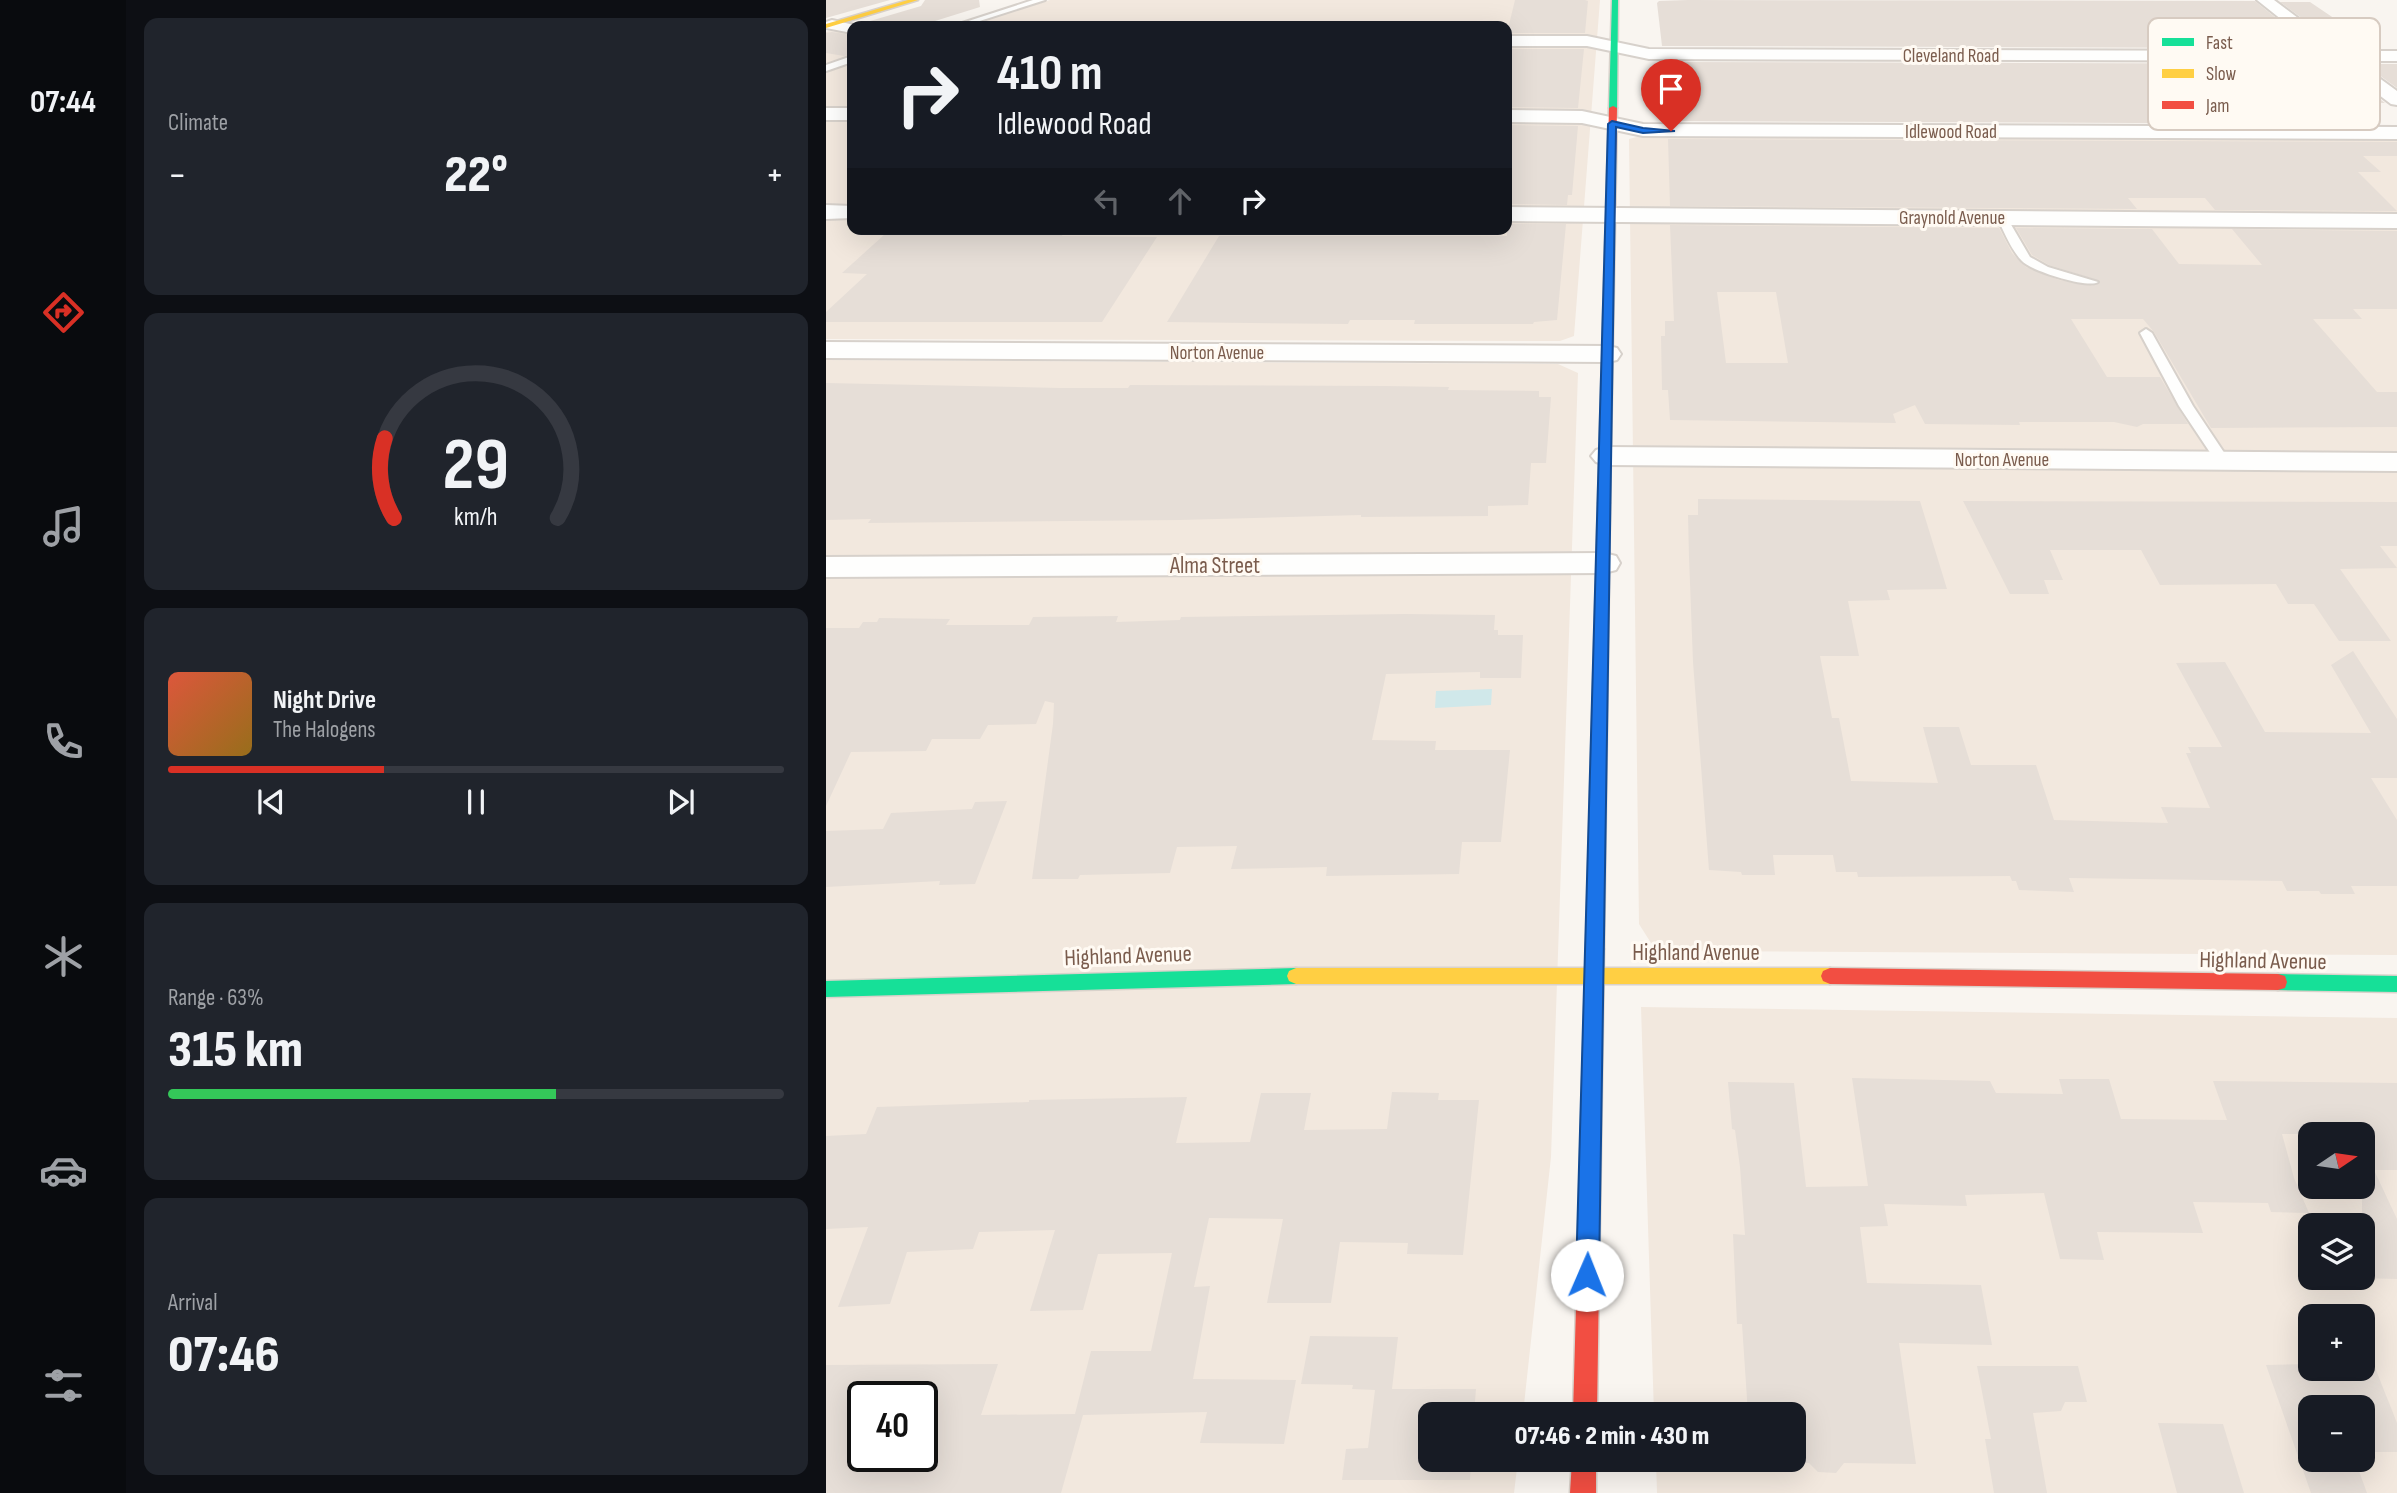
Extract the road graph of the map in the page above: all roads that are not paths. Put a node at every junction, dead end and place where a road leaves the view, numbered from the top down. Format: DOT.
graph roads {
  1 [pos="869,0"];
  2 [pos="915,0"];
  3 [pos="1041,0"];
  4 [pos="1615,0"];
  5 [pos="2264,0"];
  6 [pos="2288,18"];
  7 [pos="828,21"];
  8 [pos="973,21"];
  9 [pos="847,27"];
  10 [pos="1512,41"];
  11 [pos="1614,48"];
  12 [pos="2148,55"];
  13 [pos="847,62"];
  14 [pos="826,68"];
  15 [pos="2380,87"];
  16 [pos="2397,100"];
  17 [pos="826,114"];
  18 [pos="847,114"];
  19 [pos="1512,116"];
  20 [pos="1612,124"];
  21 [pos="2397,133"];
  22 [pos="826,212"];
  23 [pos="847,212"];
  24 [pos="1512,214"];
  25 [pos="1610,215"];
  26 [pos="2002,218"];
  27 [pos="2397,221"];
  28 [pos="2092,282"];
  29 [pos="2146,333"];
  30 [pos="826,350"];
  31 [pos="1608,354"];
  32 [pos="1606,456"];
  33 [pos="2222,460"];
  34 [pos="2397,462"];
  35 [pos="1604,563"];
  36 [pos="826,566"];
  37 [pos="1593,974"];
  38 [pos="2397,984"];
  39 [pos="826,989"];
  40 [pos="1585,1402"];
  41 [pos="1584,1472"];
  42 [pos="1583,1493"];
  1 -- 7 [label="street"];
  2 -- 7 [label="street"];
  3 -- 8 [label="lane"];
  4 -- 11 [label="street"];
  5 -- 6 [label="street"];
  7 -- 9 [label="street"];
  10 -- 11 [label="street, Cleveland Road"];
  11 -- 12 [label="street, Cleveland Road"];
  11 -- 20 [label="street"];
  13 -- 14 [label="lane"];
  15 -- 16 [label="street"];
  17 -- 18 [label="street"];
  19 -- 20 [label="street, Idlewood Road"];
  20 -- 21 [label="street, Idlewood Road"];
  20 -- 25 [label="street"];
  22 -- 23 [label="street"];
  24 -- 25 [label="street, Graynold Avenue"];
  25 -- 26 [label="street, Graynold Avenue"];
  25 -- 31 [label="street"];
  26 -- 27 [label="street, Graynold Avenue"];
  26 -- 28 [label="lane"];
  29 -- 33 [label="lane"];
  30 -- 31 [label="street, Norton Avenue"];
  31 -- 32 [label="street"];
  32 -- 33 [label="street, Norton Avenue"];
  32 -- 35 [label="street"];
  33 -- 34 [label="street, Norton Avenue"];
  35 -- 36 [label="street, Alma Street"];
  35 -- 37 [label="street"];
  37 -- 38 [label="street, Highland Avenue"];
  37 -- 39 [label="street, Highland Avenue"];
  37 -- 40 [label="street"];
  41 -- 42 [label="street"];
}
